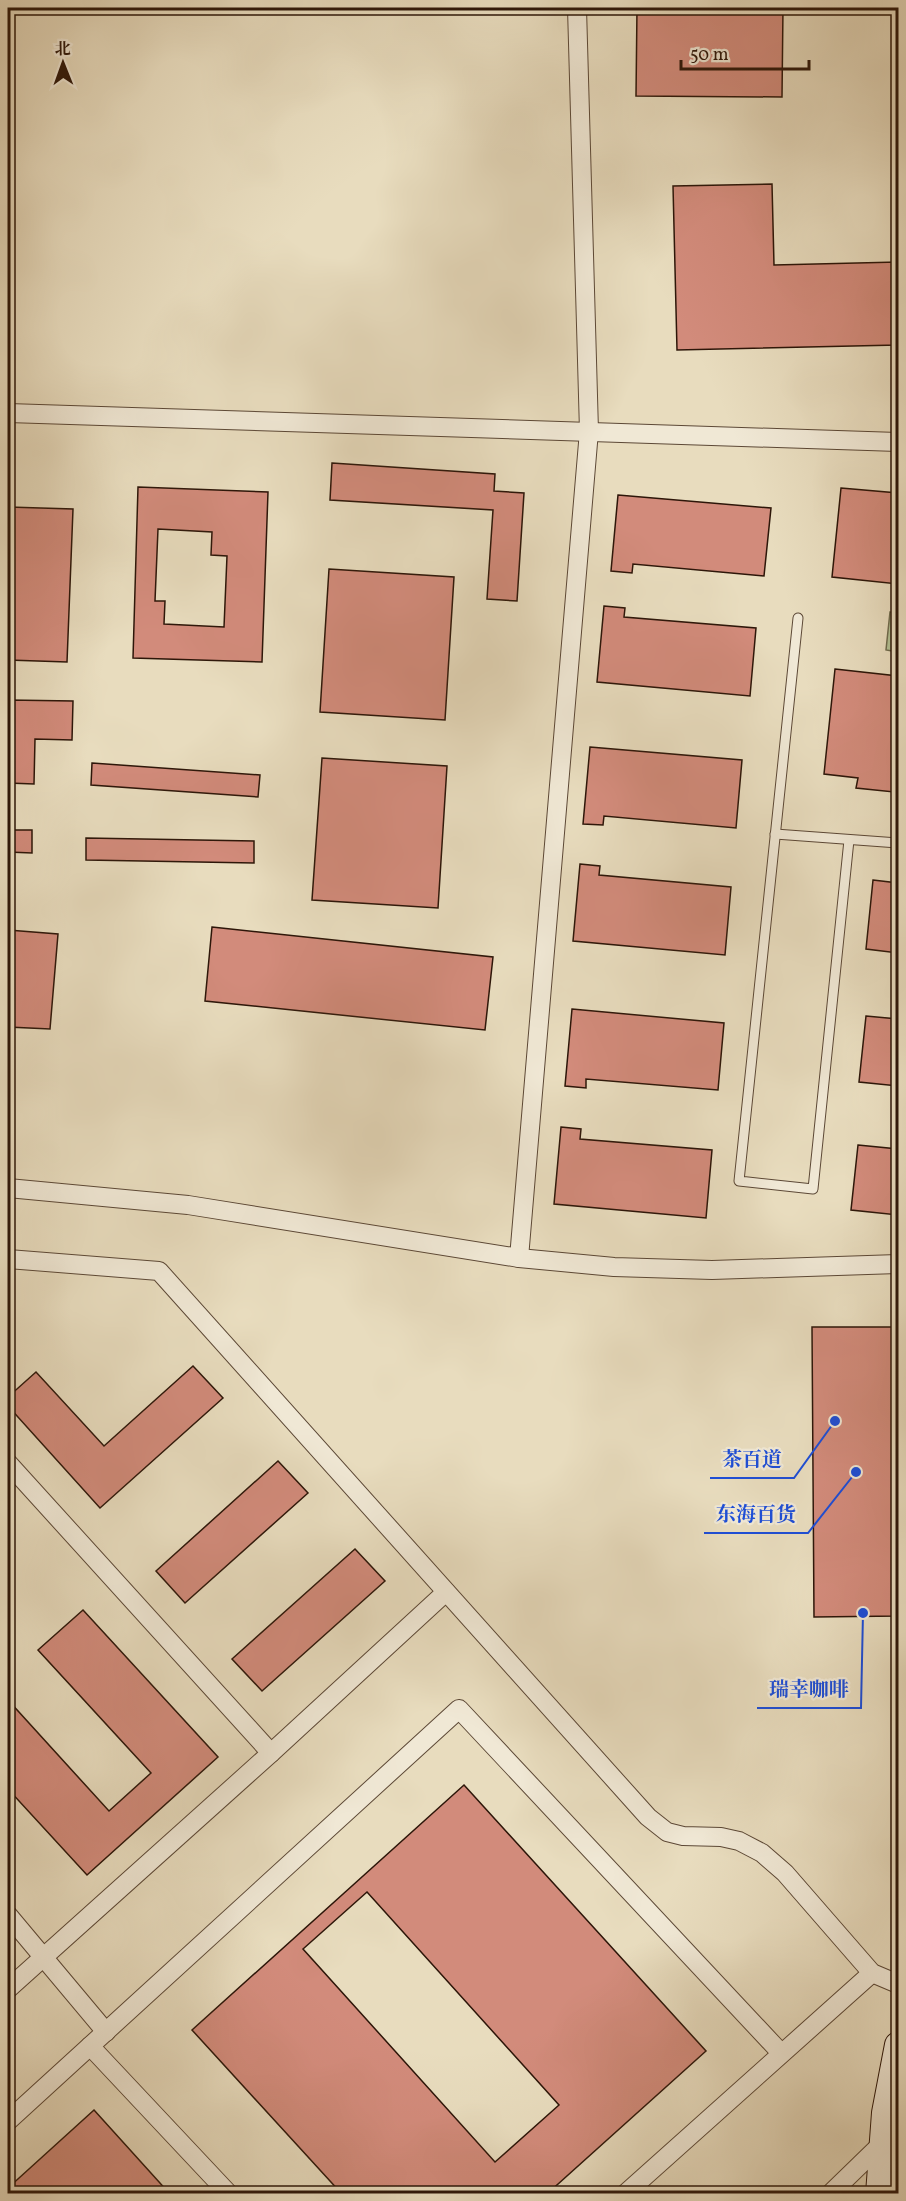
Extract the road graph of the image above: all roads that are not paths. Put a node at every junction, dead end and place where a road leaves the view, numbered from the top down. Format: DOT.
graph roads {
  1 [pos="577,8"];
  2 [pos="8,413"];
  3 [pos="589,431"];
  4 [pos="898,442"];
  5 [pos="798,618"];
  6 [pos="775,834"];
  7 [pos="849,840"];
  8 [pos="898,843"];
  9 [pos="8,1188"];
  10 [pos="519,1258"];
  11 [pos="8,1259"];
  12 [pos="898,1264"];
  13 [pos="8,1463"];
  14 [pos="446,1592"];
  15 [pos="271,1753"];
  16 [pos="8,1915"];
  17 [pos="44,1957"];
  18 [pos="872,1973"];
  19 [pos="898,1984"];
  20 [pos="8,1989"];
  21 [pos="106,2031"];
  22 [pos="898,2045"];
  23 [pos="90,2046"];
  24 [pos="782,2054"];
  25 [pos="8,2121"];
  26 [pos="890,2136"];
  27 [pos="229,2193"];
  28 [pos="625,2193"];
  29 [pos="830,2193"];
  30 [pos="879,2193"];
  1 -- 3 [label="street"];
  2 -- 3 [label="street"];
  3 -- 4 [label="street"];
  3 -- 10 [label="street"];
  5 -- 6 [label="lane"];
  6 -- 7 [label="lane"];
  6 -- 7 [label="lane"];
  7 -- 8 [label="lane"];
  9 -- 10 [label="street"];
  10 -- 12 [label="street"];
  11 -- 14 [label="street"];
  13 -- 15 [label="street"];
  14 -- 15 [label="street"];
  14 -- 18 [label="street"];
  15 -- 17 [label="street"];
  16 -- 17 [label="street"];
  17 -- 20 [label="street"];
  17 -- 21 [label="street"];
  18 -- 19 [label="street"];
  18 -- 24 [label="street"];
  21 -- 23 [label="street"];
  21 -- 24 [label="street"];
  22 -- 26 [label="main road"];
  23 -- 25 [label="street"];
  23 -- 27 [label="street"];
  24 -- 28 [label="street"];
  26 -- 29 [label="street"];
  26 -- 30 [label="main road"];
}
